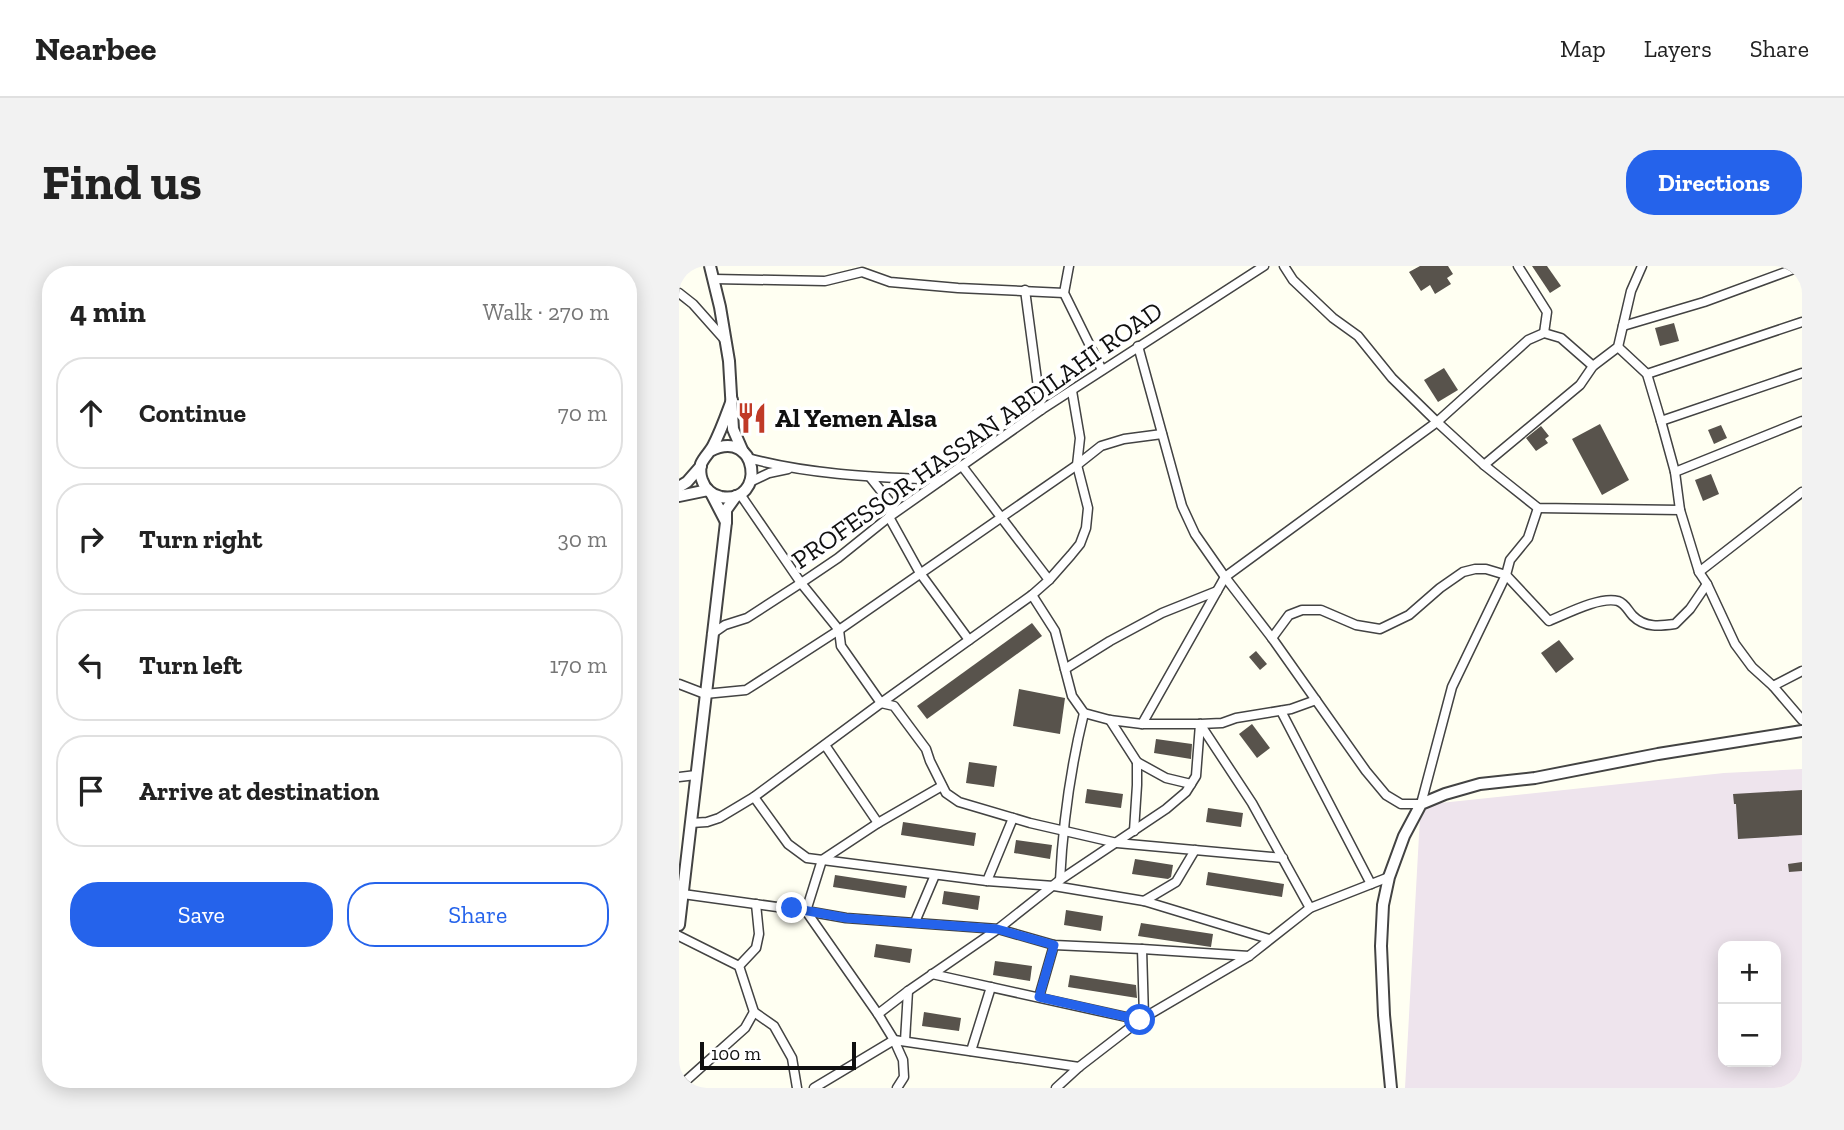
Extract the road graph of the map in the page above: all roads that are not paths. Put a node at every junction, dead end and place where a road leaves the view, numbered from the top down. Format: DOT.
graph roads {
  1 [pos="710,266"];
  2 [pos="1069,266"];
  3 [pos="1264,266"];
  4 [pos="1284,266"];
  5 [pos="1518,266"];
  6 [pos="1642,266"];
  7 [pos="1802,266"];
  8 [pos="863,269"];
  9 [pos="713,279"];
  10 [pos="1025,290"];
  11 [pos="679,293"];
  12 [pos="1064,293"];
  13 [pos="1802,322"];
  14 [pos="1623,326"];
  15 [pos="1544,332"];
  16 [pos="725,340"];
  17 [pos="1138,346"];
  18 [pos="1619,347"];
  19 [pos="1593,366"];
  20 [pos="1102,370"];
  21 [pos="1802,373"];
  22 [pos="1647,374"];
  23 [pos="1072,391"];
  24 [pos="732,400"];
  25 [pos="1041,410"];
  26 [pos="1661,421"];
  27 [pos="1802,421"];
  28 [pos="1437,422"];
  29 [pos="1162,434"];
  30 [pos="710,451"];
  31 [pos="745,455"];
  32 [pos="1077,465"];
  33 [pos="1484,465"];
  34 [pos="701,466"];
  35 [pos="962,466"];
  36 [pos="791,468"];
  37 [pos="1675,472"];
  38 [pos="870,477"];
  39 [pos="941,480"];
  40 [pos="750,482"];
  41 [pos="679,488"];
  42 [pos="709,492"];
  43 [pos="1802,492"];
  44 [pos="738,495"];
  45 [pos="679,496"];
  46 [pos="1538,508"];
  47 [pos="1680,510"];
  48 [pos="890,517"];
  49 [pos="1001,518"];
  50 [pos="726,522"];
  51 [pos="1699,572"];
  52 [pos="920,573"];
  53 [pos="1506,575"];
  54 [pos="1225,577"];
  55 [pos="1049,580"];
  56 [pos="801,583"];
  57 [pos="1707,584"];
  58 [pos="1217,591"];
  59 [pos="1032,595"];
  60 [pos="839,630"];
  61 [pos="712,634"];
  62 [pos="1272,638"];
  63 [pos="969,640"];
  64 [pos="1065,669"];
  65 [pos="1802,671"];
  66 [pos="679,684"];
  67 [pos="1773,686"];
  68 [pos="705,694"];
  69 [pos="1316,701"];
  70 [pos="881,703"];
  71 [pos="1281,711"];
  72 [pos="1083,713"];
  73 [pos="1110,720"];
  74 [pos="1802,720"];
  75 [pos="1142,724"];
  76 [pos="1200,724"];
  77 [pos="1802,731"];
  78 [pos="825,745"];
  79 [pos="1137,762"];
  80 [pos="696,775"];
  81 [pos="679,777"];
  82 [pos="1191,784"];
  83 [pos="942,786"];
  84 [pos="754,797"];
  85 [pos="1421,804"];
  86 [pos="1013,818"];
  87 [pos="691,823"];
  88 [pos="878,823"];
  89 [pos="1062,830"];
  90 [pos="1134,831"];
  91 [pos="1117,843"];
  92 [pos="1195,850"];
  93 [pos="1283,858"];
  94 [pos="823,860"];
  95 [pos="935,875"];
  96 [pos="1389,877"];
  97 [pos="987,881"];
  98 [pos="1057,883"];
  99 [pos="1371,884"];
  100 [pos="683,894"];
  101 [pos="1144,901"];
  102 [pos="756,904"];
  103 [pos="1310,908"];
  104 [pos="806,911"];
  105 [pos="915,922"];
  106 [pos="679,925"];
  107 [pos="997,929"];
  108 [pos="679,936"];
  109 [pos="1269,939"];
  110 [pos="1054,945"];
  111 [pos="1142,948"];
  112 [pos="1249,956"];
  113 [pos="739,966"];
  114 [pos="932,974"];
  115 [pos="991,987"];
  116 [pos="908,991"];
  117 [pos="1039,997"];
  118 [pos="754,1012"];
  119 [pos="878,1014"];
  120 [pos="1142,1018"];
  121 [pos="894,1040"];
  122 [pos="905,1041"];
  123 [pos="971,1051"];
  124 [pos="1079,1067"];
  125 [pos="684,1086"];
  126 [pos="797,1088"];
  127 [pos="814,1088"];
  128 [pos="897,1088"];
  129 [pos="1056,1088"];
  130 [pos="1391,1088"];
  1 -- 9 [label="street"];
  2 -- 12 [label="street"];
  3 -- 17 [label="street, PROFESSOR HASSAN ABDILAHI ROAD"];
  4 -- 28 [label="street"];
  5 -- 15 [label="street"];
  6 -- 14 [label="street"];
  7 -- 14 [label="street"];
  8 -- 9 [label="street"];
  8 -- 10 [label="street"];
  9 -- 16 [label="street"];
  10 -- 12 [label="street"];
  10 -- 25 [label="street"];
  11 -- 16 [label="street"];
  12 -- 20 [label="street"];
  13 -- 22 [label="street"];
  14 -- 18 [label="street"];
  15 -- 19 [label="street"];
  15 -- 28 [label="street"];
  16 -- 24 [label="street"];
  17 -- 20 [label="street, PROFESSOR HASSAN ABDILAHI ROAD"];
  17 -- 29 [label="street"];
  18 -- 19 [label="street"];
  18 -- 22 [label="street"];
  19 -- 33 [label="street"];
  20 -- 23 [label="street, PROFESSOR HASSAN ABDILAHI ROAD"];
  21 -- 26 [label="street"];
  22 -- 26 [label="street"];
  23 -- 25 [label="street, PROFESSOR HASSAN ABDILAHI ROAD"];
  23 -- 32 [label="street"];
  24 -- 30 [label="street"];
  24 -- 31 [label="street"];
  25 -- 35 [label="street, PROFESSOR HASSAN ABDILAHI ROAD"];
  26 -- 37 [label="street"];
  27 -- 37 [label="street"];
  28 -- 33 [label="street"];
  28 -- 54 [label="street"];
  29 -- 32 [label="street"];
  29 -- 54 [label="street"];
  30 -- 31 [label="street"];
  30 -- 34 [label="street"];
  31 -- 36 [label="street"];
  31 -- 40 [label="street"];
  32 -- 49 [label="street"];
  32 -- 55 [label="street"];
  33 -- 46 [label="street"];
  34 -- 41 [label="street"];
  34 -- 42 [label="street"];
  35 -- 39 [label="street, PROFESSOR HASSAN ABDILAHI ROAD"];
  35 -- 49 [label="street"];
  36 -- 38 [label="street"];
  36 -- 40 [label="street"];
  37 -- 47 [label="street"];
  38 -- 39 [label="street"];
  38 -- 48 [label="street"];
  39 -- 48 [label="street, PROFESSOR HASSAN ABDILAHI ROAD"];
  40 -- 44 [label="street"];
  42 -- 44 [label="street"];
  42 -- 45 [label="street"];
  42 -- 50 [label="street"];
  43 -- 51 [label="street"];
  44 -- 50 [label="street"];
  44 -- 56 [label="street"];
  46 -- 47 [label="street"];
  46 -- 53 [label="street"];
  47 -- 51 [label="street"];
  48 -- 52 [label="street"];
  48 -- 56 [label="street, PROFESSOR HASSAN ABDILAHI ROAD"];
  49 -- 52 [label="street"];
  49 -- 55 [label="street"];
  50 -- 61 [label="street"];
  51 -- 57 [label="street"];
  52 -- 60 [label="street"];
  52 -- 63 [label="street"];
  53 -- 57 [label="street"];
  53 -- 62 [label="street"];
  53 -- 85 [label="street"];
  54 -- 58 [label="street"];
  54 -- 62 [label="street"];
  55 -- 59 [label="street"];
  56 -- 60 [label="street"];
  56 -- 61 [label="street, PROFESSOR HASSAN ABDILAHI ROAD"];
  57 -- 67 [label="street"];
  58 -- 64 [label="street"];
  58 -- 75 [label="street"];
  59 -- 63 [label="street"];
  59 -- 64 [label="street"];
  60 -- 68 [label="street"];
  60 -- 70 [label="street"];
  61 -- 68 [label="street"];
  62 -- 69 [label="street"];
  63 -- 70 [label="street"];
  64 -- 72 [label="street"];
  65 -- 67 [label="street"];
  66 -- 68 [label="street"];
  67 -- 74 [label="street"];
  68 -- 80 [label="street"];
  69 -- 71 [label="street"];
  69 -- 85 [label="street"];
  70 -- 78 [label="street"];
  70 -- 83 [label="street"];
  71 -- 76 [label="street"];
  71 -- 99 [label="street"];
  72 -- 73 [label="street"];
  72 -- 89 [label="street"];
  73 -- 75 [label="street"];
  73 -- 79 [label="street"];
  75 -- 76 [label="street"];
  76 -- 82 [label="street"];
  76 -- 93 [label="street"];
  77 -- 85 [label="street"];
  78 -- 84 [label="street"];
  78 -- 88 [label="street"];
  79 -- 82 [label="street"];
  79 -- 90 [label="street"];
  80 -- 81 [label="street"];
  80 -- 87 [label="street"];
  82 -- 90 [label="street"];
  83 -- 86 [label="street"];
  83 -- 88 [label="street"];
  84 -- 87 [label="street"];
  84 -- 94 [label="street"];
  85 -- 96 [label="street"];
  86 -- 89 [label="street"];
  86 -- 97 [label="street"];
  87 -- 100 [label="street"];
  88 -- 94 [label="street"];
  89 -- 91 [label="street"];
  89 -- 98 [label="street"];
  90 -- 91 [label="street"];
  91 -- 92 [label="street"];
  91 -- 98 [label="street"];
  92 -- 93 [label="street"];
  92 -- 101 [label="street"];
  93 -- 103 [label="street"];
  94 -- 95 [label="street"];
  94 -- 104 [label="street"];
  95 -- 97 [label="street"];
  95 -- 105 [label="street"];
  96 -- 99 [label="street"];
  96 -- 130 [label="street"];
  97 -- 98 [label="street"];
  98 -- 101 [label="street"];
  98 -- 107 [label="street"];
  99 -- 103 [label="street"];
  100 -- 102 [label="street"];
  100 -- 106 [label="street"];
  101 -- 109 [label="street"];
  102 -- 104 [label="street"];
  102 -- 113 [label="street"];
  103 -- 109 [label="street"];
  104 -- 105 [label="street"];
  104 -- 119 [label="street"];
  105 -- 107 [label="street"];
  107 -- 110 [label="street"];
  107 -- 114 [label="street"];
  108 -- 113 [label="street"];
  109 -- 112 [label="street"];
  110 -- 111 [label="street"];
  110 -- 117 [label="street"];
  111 -- 112 [label="street"];
  111 -- 120 [label="street"];
  112 -- 120 [label="street"];
  113 -- 118 [label="street"];
  114 -- 115 [label="street"];
  114 -- 116 [label="street"];
  115 -- 117 [label="street"];
  115 -- 123 [label="street"];
  116 -- 119 [label="street"];
  116 -- 122 [label="street"];
  117 -- 120 [label="street"];
  118 -- 125 [label="street"];
  118 -- 126 [label="street"];
  119 -- 121 [label="street"];
  120 -- 124 [label="street"];
  121 -- 122 [label="street"];
  121 -- 127 [label="street"];
  121 -- 128 [label="street"];
  122 -- 123 [label="street"];
  123 -- 124 [label="street"];
  124 -- 129 [label="street"];
}
